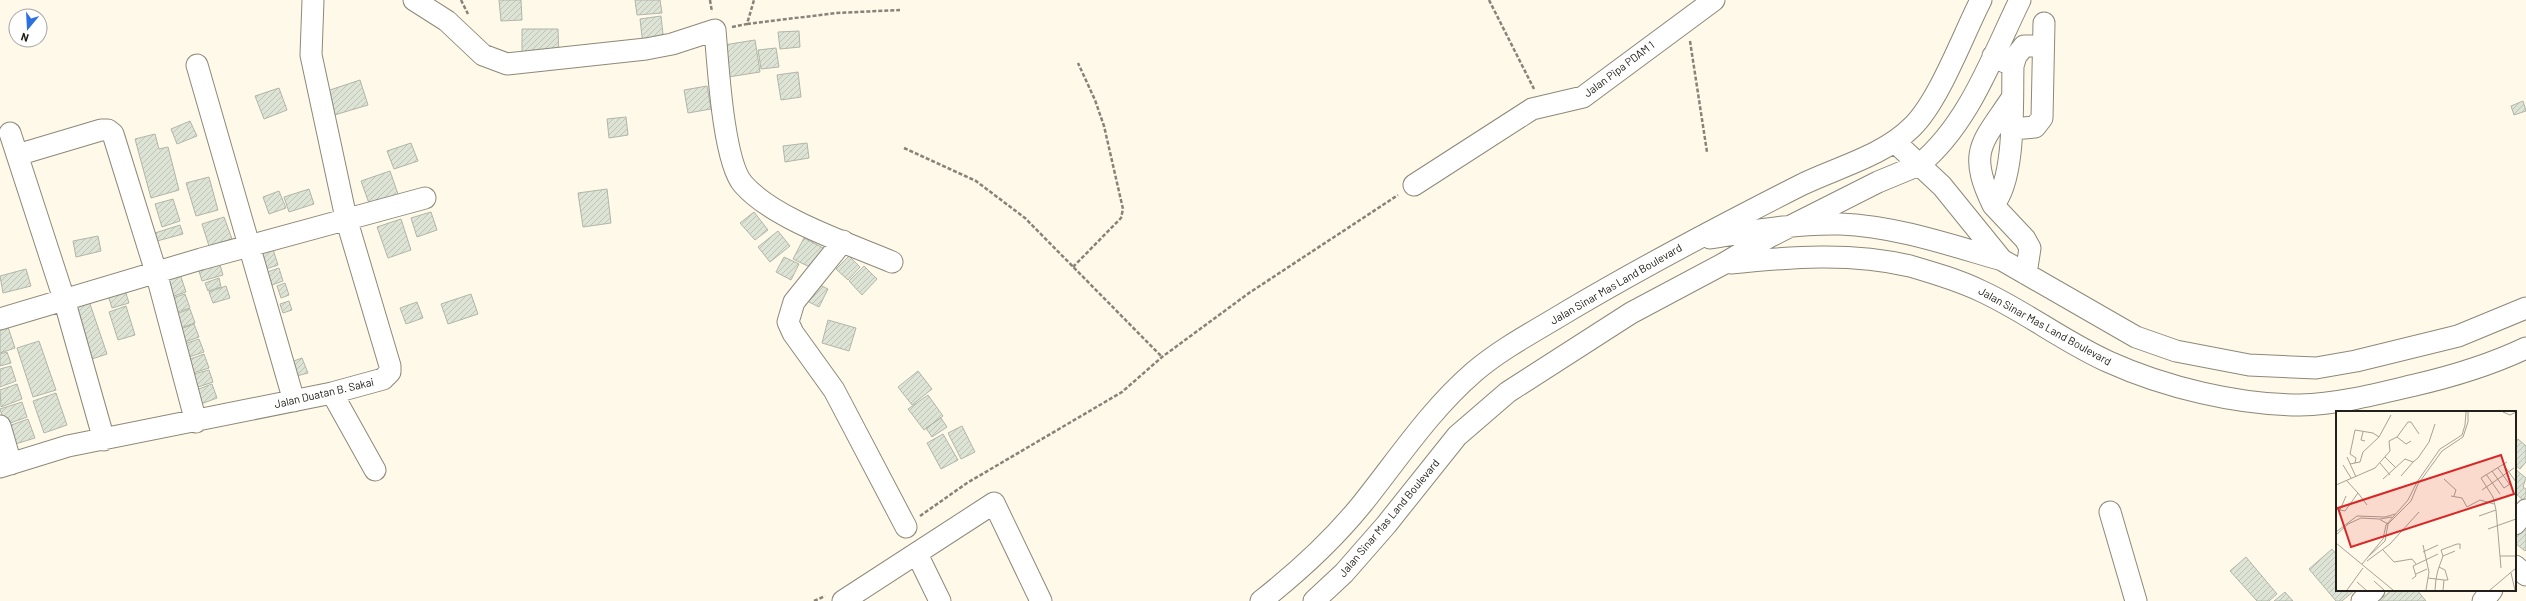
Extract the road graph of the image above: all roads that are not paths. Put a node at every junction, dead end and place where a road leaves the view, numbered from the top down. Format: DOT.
graph roads {
  1 [pos="313,0"];
  2 [pos="414,0"];
  3 [pos="1714,0"];
  4 [pos="1981,0"];
  5 [pos="2020,0"];
  6 [pos="2044,23"];
  7 [pos="2043,46"];
  8 [pos="1993,56"];
  9 [pos="197,65"];
  10 [pos="2013,66"];
  11 [pos="2012,98"];
  12 [pos="2012,129"];
  13 [pos="10,133"];
  14 [pos="1896,142"];
  15 [pos="17,155"];
  16 [pos="1918,165"];
  17 [pos="1414,185"];
  18 [pos="425,198"];
  19 [pos="1992,205"];
  20 [pos="346,218"];
  21 [pos="1791,225"];
  22 [pos="1915,236"];
  23 [pos="1694,240"];
  24 [pos="843,241"];
  25 [pos="248,246"];
  26 [pos="2002,260"];
  27 [pos="892,262"];
  28 [pos="1723,264"];
  29 [pos="1909,266"];
  30 [pos="156,272"];
  31 [pos="2026,274"];
  32 [pos="64,299"];
  33 [pos="2524,314"];
  34 [pos="0,319"];
  35 [pos="2526,348"];
  36 [pos="332,393"];
  37 [pos="294,401"];
  38 [pos="196,422"];
  39 [pos="0,426"];
  40 [pos="104,440"];
  41 [pos="6,466"];
  42 [pos="375,470"];
  43 [pos="2526,510"];
  44 [pos="2110,512"];
  45 [pos="2516,523"];
  46 [pos="906,527"];
  47 [pos="917,554"];
  48 [pos="2516,567"];
  49 [pos="2526,575"];
  50 [pos="2373,591"];
  51 [pos="2491,591"];
  52 [pos="843,601"];
  53 [pos="940,601"];
  54 [pos="1041,601"];
  55 [pos="1261,601"];
  56 [pos="1314,601"];
  57 [pos="2136,601"];
  58 [pos="2362,601"];
  59 [pos="2482,601"];
  1 -- 20 [label="street, Jalan Duatan B. Sakai"];
  2 -- 24 [label="street"];
  3 -- 17 [label="street, Jalan Pipa PDAM 1"];
  4 -- 14 [label="street, Jalan Sinar Mas Land Boulevard"];
  5 -- 8 [label="street, Jalan Sinar Mas Land Boulevard"];
  6 -- 7 [label="street"];
  7 -- 10 [label="street"];
  7 -- 12 [label="street"];
  8 -- 10 [label="street"];
  8 -- 16 [label="street, Jalan Sinar Mas Land Boulevard"];
  9 -- 25 [label="street"];
  10 -- 11 [label="street"];
  11 -- 12 [label="street"];
  11 -- 19 [label="street"];
  12 -- 19 [label="street"];
  13 -- 15 [label="street"];
  14 -- 16 [label="street"];
  14 -- 23 [label="street, Jalan Sinar Mas Land Boulevard"];
  15 -- 30 [label="street"];
  15 -- 32 [label="street"];
  16 -- 21 [label="street, Jalan Sinar Mas Land Boulevard"];
  16 -- 26 [label="street"];
  18 -- 20 [label="street"];
  19 -- 31 [label="street"];
  20 -- 25 [label="street"];
  20 -- 36 [label="street, Jalan Duatan B. Sakai"];
  21 -- 22 [label="street"];
  21 -- 23 [label="street"];
  21 -- 28 [label="street, Jalan Sinar Mas Land Boulevard"];
  22 -- 26 [label="street"];
  22 -- 29 [label="street"];
  23 -- 55 [label="street, Jalan Sinar Mas Land Boulevard"];
  24 -- 27 [label="street"];
  24 -- 46 [label="street"];
  25 -- 30 [label="street"];
  25 -- 37 [label="street"];
  26 -- 31 [label="street"];
  28 -- 29 [label="street, Jalan Sinar Mas Land Boulevard"];
  28 -- 56 [label="street, Jalan Sinar Mas Land Boulevard"];
  29 -- 35 [label="street, Jalan Sinar Mas Land Boulevard"];
  30 -- 32 [label="street"];
  30 -- 38 [label="street"];
  31 -- 33 [label="street"];
  32 -- 34 [label="street"];
  32 -- 40 [label="street"];
  36 -- 37 [label="street, Jalan Duatan B. Sakai"];
  36 -- 42 [label="street"];
  37 -- 38 [label="street, Jalan Duatan B. Sakai"];
  38 -- 40 [label="street, Jalan Duatan B. Sakai"];
  39 -- 41 [label="street"];
  40 -- 41 [label="street, Jalan Duatan B. Sakai"];
  43 -- 45 [label="street"];
  44 -- 57 [label="street"];
  47 -- 52 [label="street"];
  47 -- 53 [label="street"];
  47 -- 54 [label="street"];
  48 -- 49 [label="street"];
  50 -- 58 [label="street"];
  51 -- 59 [label="street"];
}
